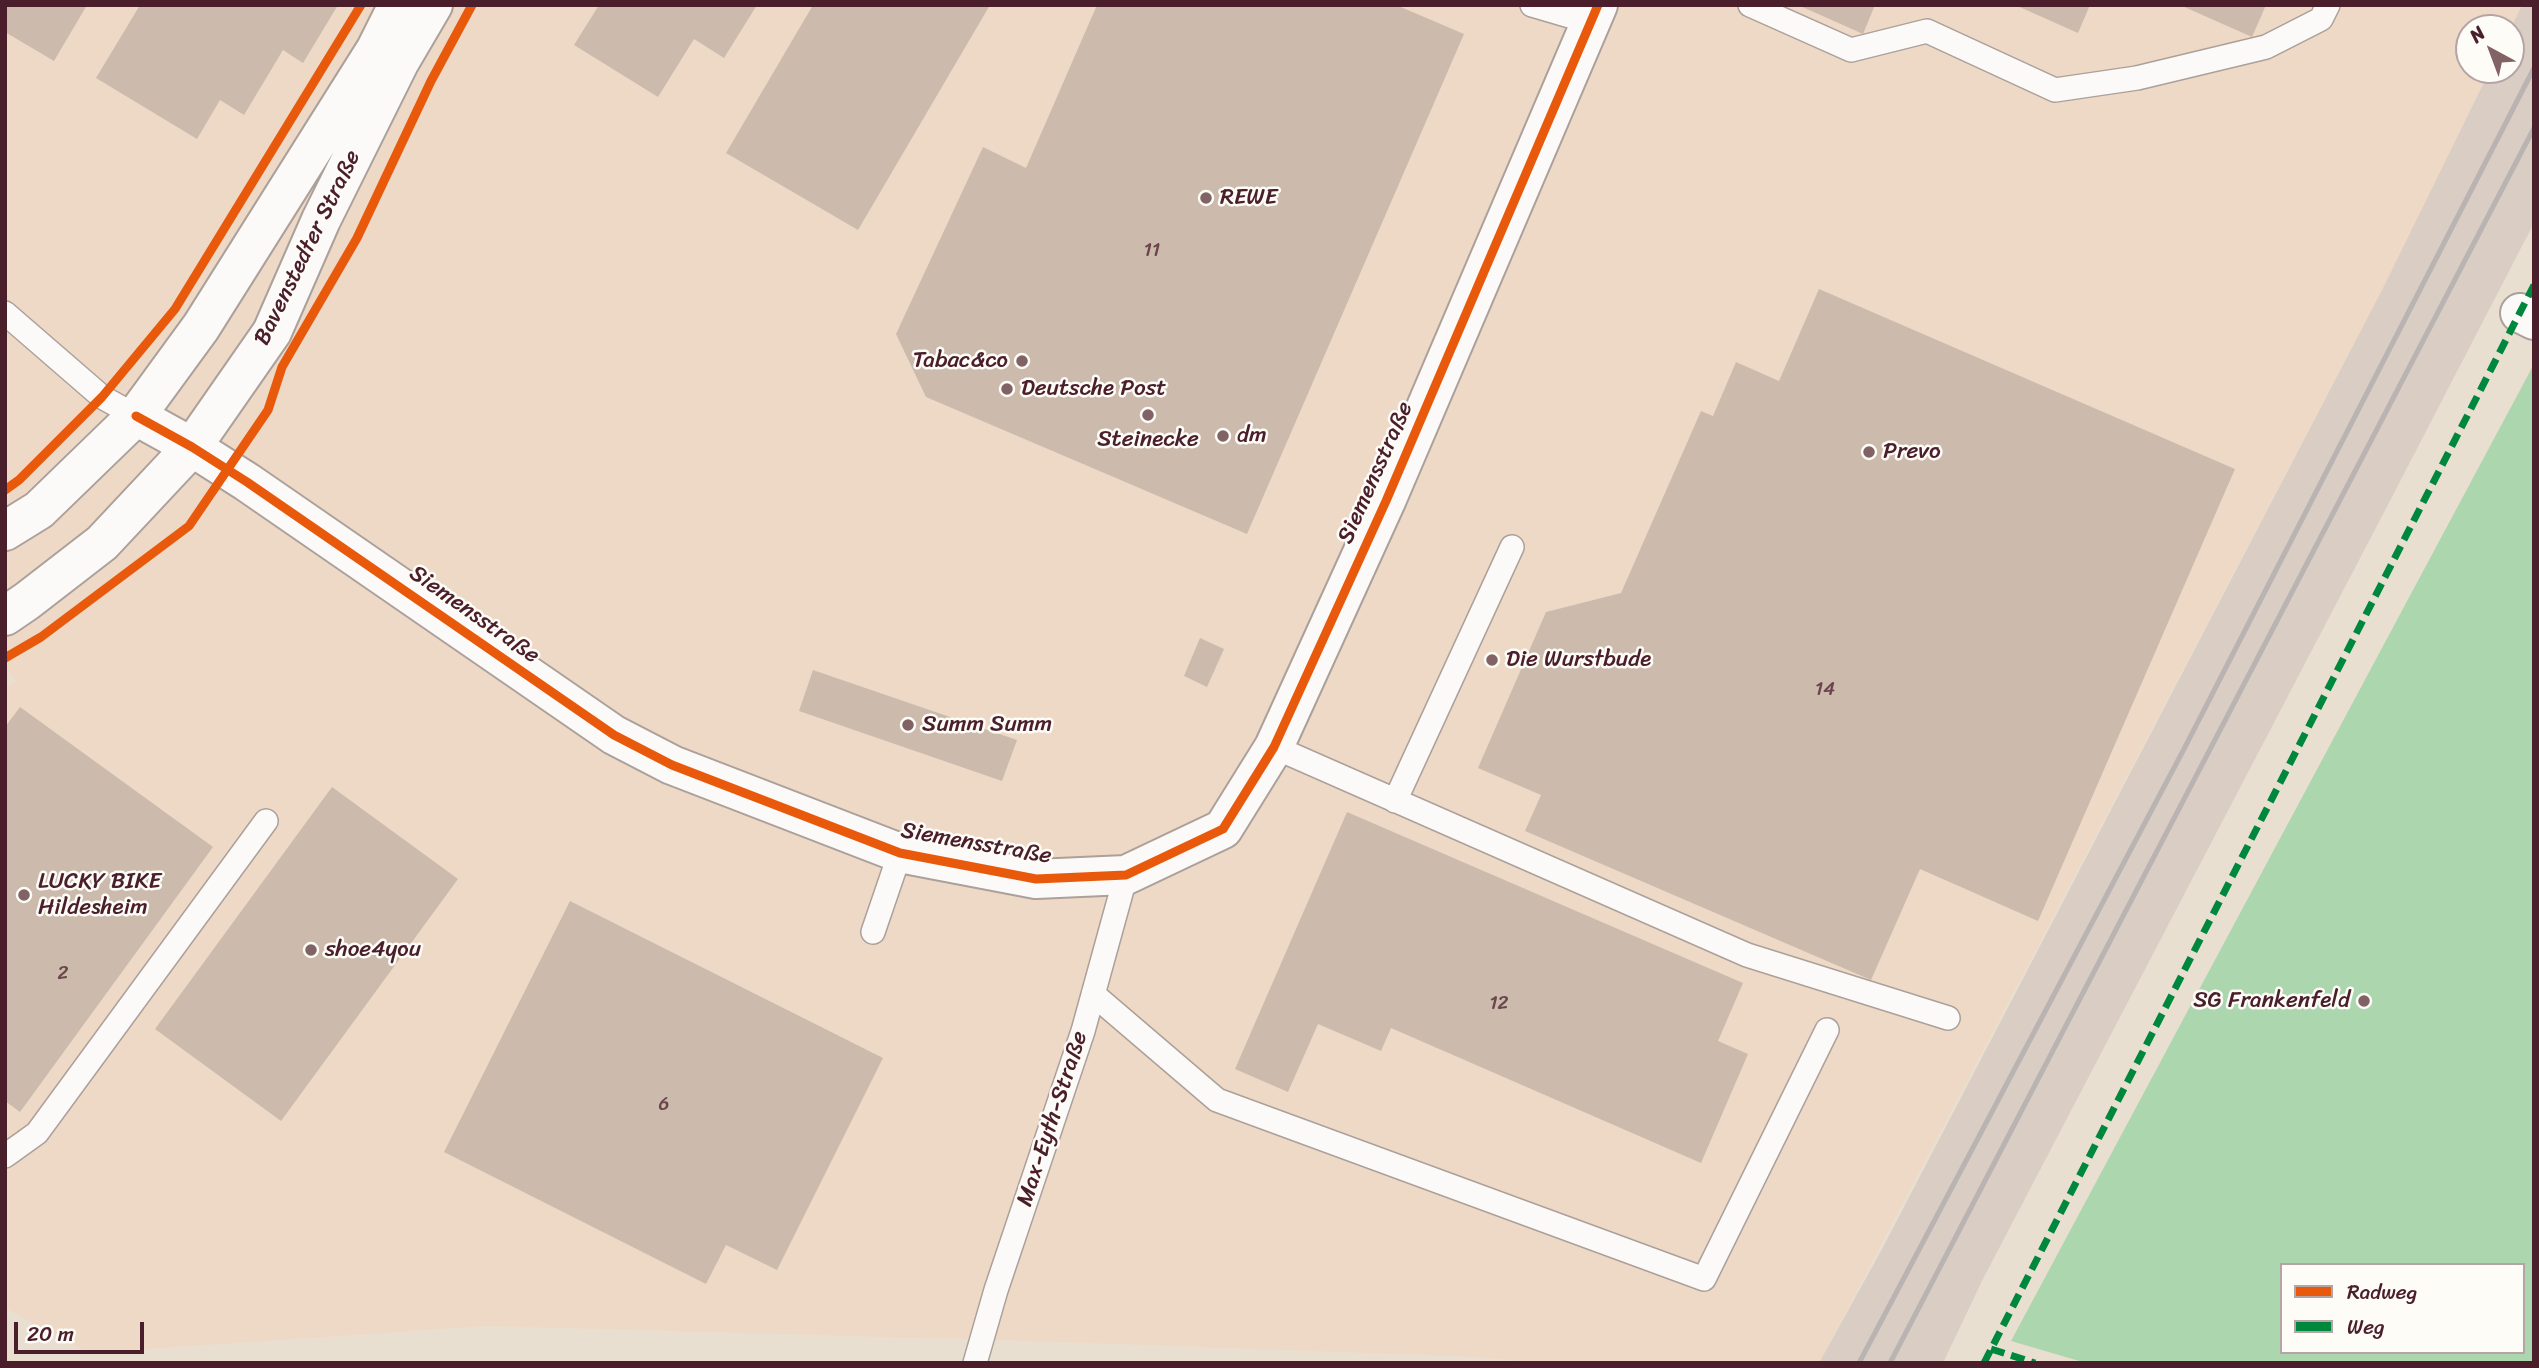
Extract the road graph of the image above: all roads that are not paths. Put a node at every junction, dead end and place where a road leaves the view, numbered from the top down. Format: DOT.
graph roads {
  1 [pos="398,5"];
  2 [pos="433,5"];
  3 [pos="1532,5"];
  4 [pos="1750,5"];
  5 [pos="2328,5"];
  6 [pos="1594,14"];
  7 [pos="5,313"];
  8 [pos="136,416"];
  9 [pos="192,447"];
  10 [pos="5,531"];
  11 [pos="1512,547"];
  12 [pos="5,616"];
  13 [pos="1274,747"];
  14 [pos="1395,801"];
  15 [pos="266,821"];
  16 [pos="900,853"];
  17 [pos="1126,875"];
  18 [pos="873,932"];
  19 [pos="1093,994"];
  20 [pos="1948,1018"];
  21 [pos="1827,1030"];
  22 [pos="5,1156"];
  23 [pos="975,1363"];
  1 -- 8 [label="street, Bavenstedter Straße"];
  2 -- 9 [label="street, Bavenstedter Straße"];
  3 -- 6 [label="lane"];
  4 -- 5 [label="lane"];
  6 -- 13 [label="street, Siemensstraße"];
  7 -- 8 [label="lane"];
  8 -- 9 [label="street, Siemensstraße"];
  8 -- 10 [label="street, Bavenstedter Straße"];
  9 -- 12 [label="street, Bavenstedter Straße"];
  9 -- 16 [label="street, Siemensstraße"];
  11 -- 14 [label="lane"];
  13 -- 14 [label="lane"];
  13 -- 17 [label="street, Siemensstraße"];
  14 -- 20 [label="lane"];
  15 -- 22 [label="lane"];
  16 -- 17 [label="street, Siemensstraße"];
  16 -- 18 [label="lane"];
  17 -- 19 [label="lane, Max-Eyth-Straße"];
  19 -- 21 [label="lane"];
  19 -- 23 [label="lane, Max-Eyth-Straße"];
}
